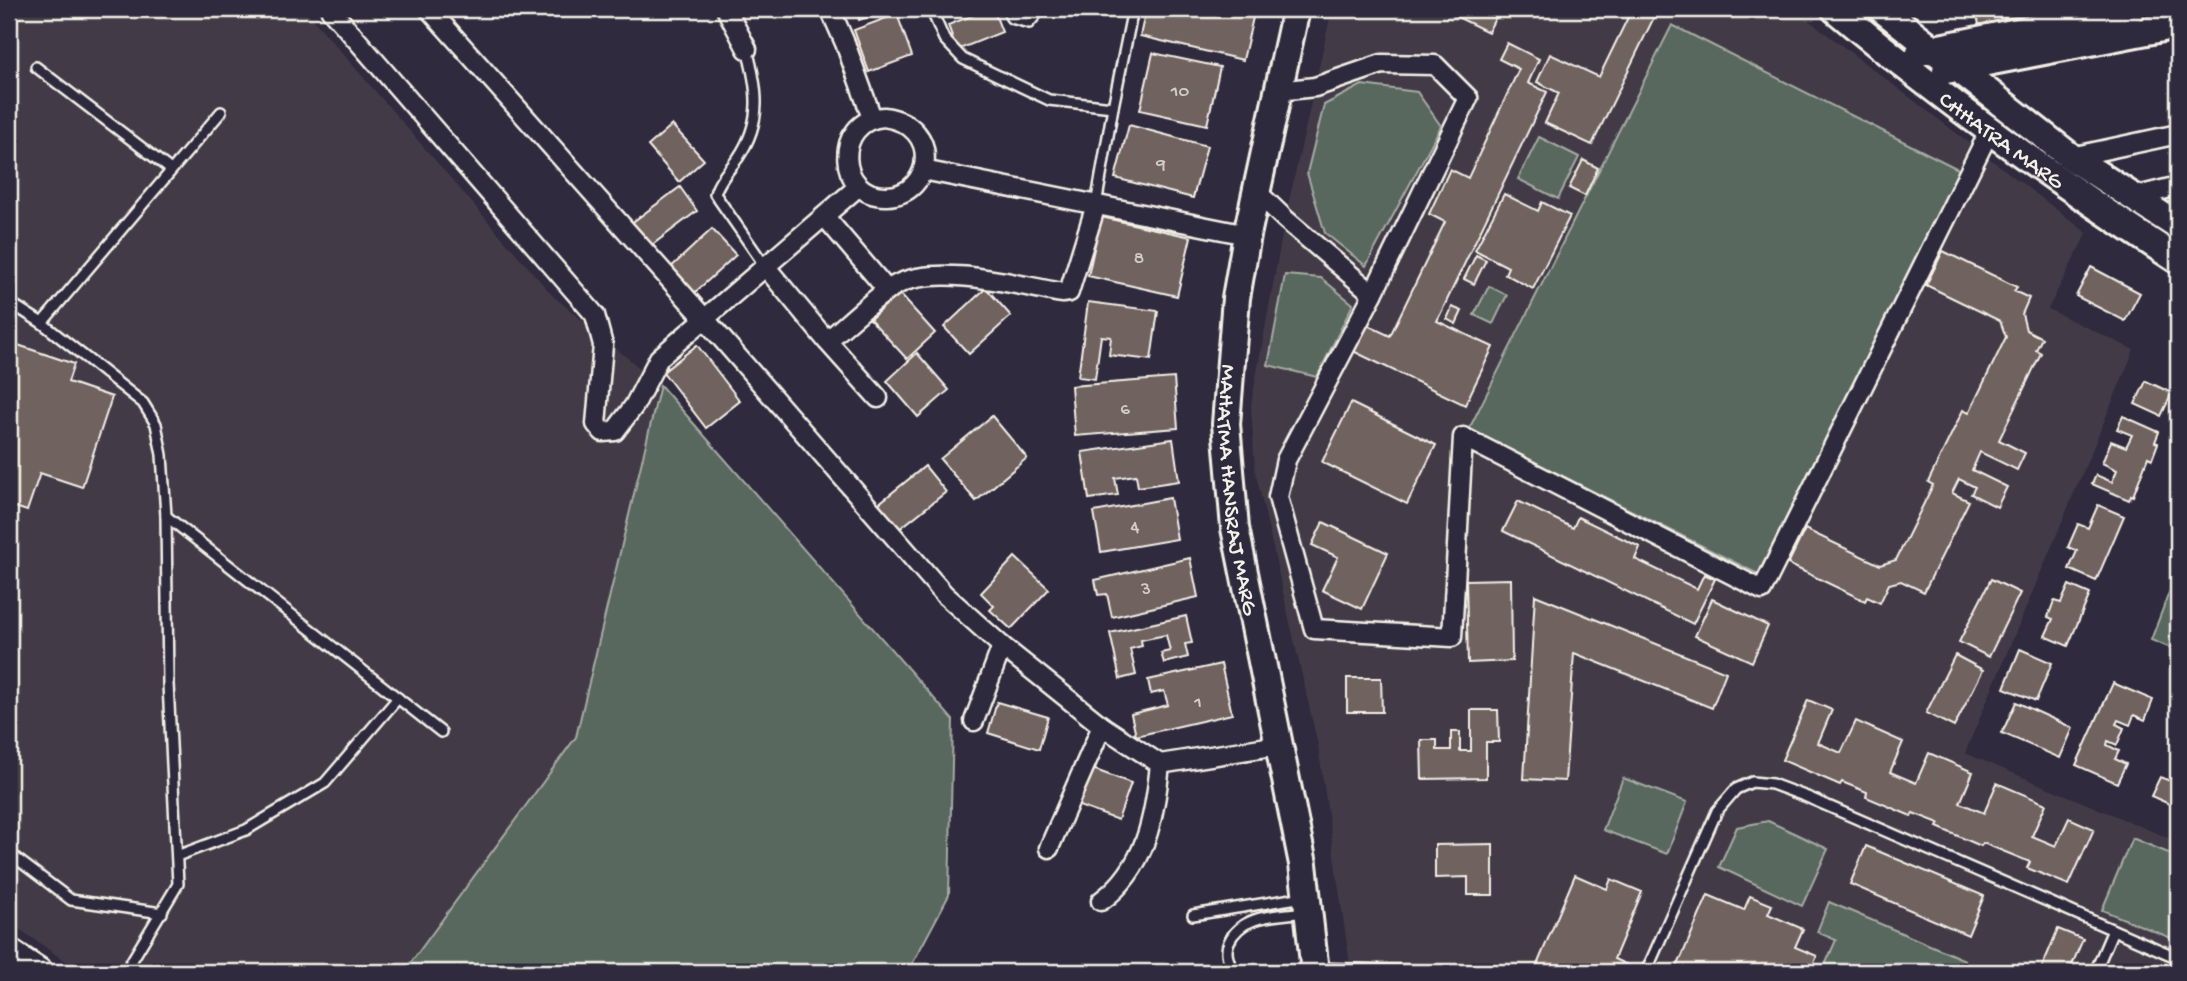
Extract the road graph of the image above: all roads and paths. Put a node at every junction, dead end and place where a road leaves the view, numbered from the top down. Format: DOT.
graph roads {
  1 [pos="330,9"];
  2 [pos="429,9"];
  3 [pos="726,9"];
  4 [pos="830,9"];
  5 [pos="931,9"];
  6 [pos="1007,9"];
  7 [pos="1041,9"];
  8 [pos="1133,9"];
  9 [pos="1296,9"];
  10 [pos="1835,9"];
  11 [pos="1882,9"];
  12 [pos="2131,9"];
  13 [pos="2178,24"];
  14 [pos="747,48"];
  15 [pos="1931,48"];
  16 [pos="36,67"];
  17 [pos="1904,67"];
  18 [pos="1955,68"];
  19 [pos="1278,91"];
  20 [pos="1113,107"];
  21 [pos="221,112"];
  22 [pos="872,117"];
  23 [pos="1990,130"];
  24 [pos="2178,134"];
  25 [pos="2071,157"];
  26 [pos="171,170"];
  27 [pos="923,170"];
  28 [pos="859,186"];
  29 [pos="2178,186"];
  30 [pos="1256,191"];
  31 [pos="2134,197"];
  32 [pos="1097,205"];
  33 [pos="825,217"];
  34 [pos="2178,226"];
  35 [pos="1247,235"];
  36 [pos="2178,260"];
  37 [pos="765,266"];
  38 [pos="888,291"];
  39 [pos="1373,294"];
  40 [pos="9,302"];
  41 [pos="704,318"];
  42 [pos="42,323"];
  43 [pos="827,341"];
  44 [pos="878,398"];
  45 [pos="166,516"];
  46 [pos="1002,646"];
  47 [pos="398,698"];
  48 [pos="974,721"];
  49 [pos="1102,726"];
  50 [pos="441,732"];
  51 [pos="1280,745"];
  52 [pos="1160,764"];
  53 [pos="1049,848"];
  54 [pos="9,853"];
  55 [pos="177,856"];
  56 [pos="1101,901"];
  57 [pos="1307,904"];
  58 [pos="162,913"];
  59 [pos="1193,915"];
  60 [pos="2113,930"];
  61 [pos="9,952"];
  62 [pos="2178,958"];
  63 [pos="1315,970"];
  64 [pos="39,972"];
  65 [pos="125,972"];
  66 [pos="1235,972"];
  67 [pos="1461,972"];
  68 [pos="1646,972"];
  69 [pos="2095,972"];
  1 -- 41 [label="street"];
  2 -- 41 [label="street"];
  3 -- 14 [label="street"];
  4 -- 22 [label="street"];
  5 -- 20 [label="lane"];
  6 -- 7 [label="lane"];
  8 -- 20 [label="lane"];
  9 -- 19 [label="street, MAHATMA HANSRAJ MARG"];
  10 -- 17 [label="street, CHHATRA MARG"];
  11 -- 15 [label="street, CHHATRA MARG"];
  12 -- 15 [label="street"];
  13 -- 18 [label="street"];
  14 -- 37 [label="lane"];
  15 -- 17 [label="street"];
  15 -- 18 [label="street, CHHATRA MARG"];
  16 -- 26 [label="lane"];
  17 -- 18 [label="street"];
  17 -- 23 [label="street, CHHATRA MARG"];
  18 -- 25 [label="street, CHHATRA MARG"];
  19 -- 30 [label="street, MAHATMA HANSRAJ MARG"];
  19 -- 39 [label="street"];
  20 -- 32 [label="lane"];
  21 -- 26 [label="lane"];
  22 -- 27 [label="street"];
  22 -- 28 [label="street"];
  23 -- 36 [label="street, CHHATRA MARG"];
  23 -- 39 [label="street"];
  24 -- 25 [label="street"];
  25 -- 31 [label="street, CHHATRA MARG"];
  26 -- 42 [label="lane"];
  27 -- 28 [label="street"];
  27 -- 32 [label="street"];
  28 -- 33 [label="street"];
  29 -- 31 [label="street"];
  30 -- 35 [label="street, MAHATMA HANSRAJ MARG"];
  30 -- 39 [label="street"];
  31 -- 34 [label="street, CHHATRA MARG"];
  32 -- 35 [label="street"];
  32 -- 38 [label="street"];
  33 -- 37 [label="street"];
  33 -- 38 [label="street"];
  35 -- 51 [label="street, MAHATMA HANSRAJ MARG"];
  37 -- 41 [label="street"];
  37 -- 43 [label="street"];
  38 -- 43 [label="street"];
  40 -- 42 [label="lane"];
  41 -- 46 [label="street"];
  42 -- 45 [label="lane"];
  43 -- 44 [label="street"];
  45 -- 47 [label="lane"];
  45 -- 55 [label="lane"];
  46 -- 48 [label="street"];
  46 -- 49 [label="street"];
  47 -- 50 [label="lane"];
  47 -- 55 [label="lane"];
  49 -- 52 [label="street"];
  49 -- 53 [label="street"];
  51 -- 52 [label="street"];
  51 -- 57 [label="street, MAHATMA HANSRAJ MARG"];
  52 -- 56 [label="street"];
  54 -- 58 [label="lane"];
  55 -- 58 [label="lane"];
  57 -- 59 [label="lane"];
  57 -- 63 [label="street, MAHATMA HANSRAJ MARG"];
  57 -- 66 [label="lane"];
  58 -- 65 [label="lane"];
  60 -- 62 [label="lane"];
  60 -- 68 [label="lane"];
  60 -- 69 [label="lane"];
  61 -- 64 [label="street"];
  63 -- 67 [label="lane"];
}
